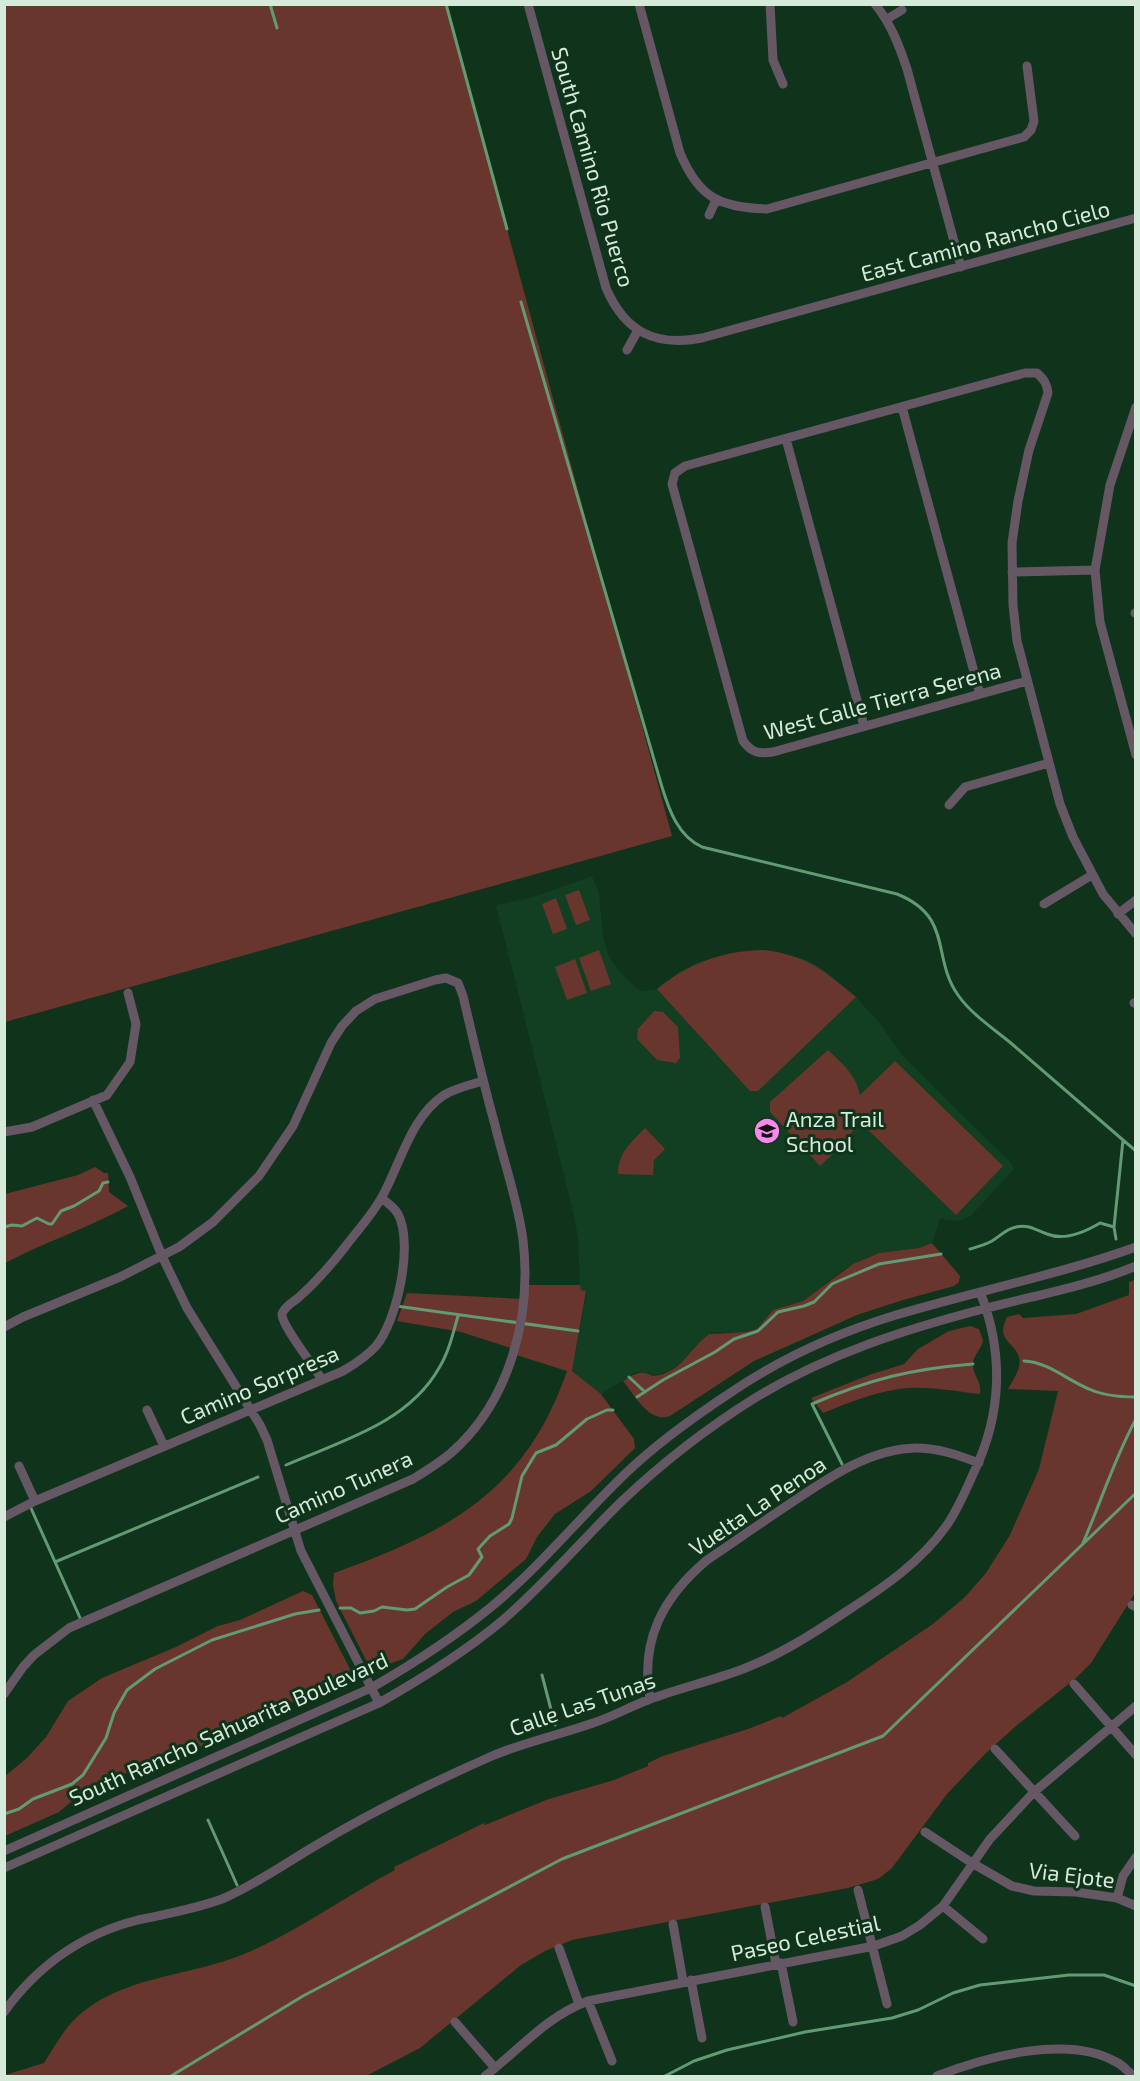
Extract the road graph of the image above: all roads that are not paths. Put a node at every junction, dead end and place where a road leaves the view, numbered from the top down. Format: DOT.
graph roads {
  1 [pos="528,4"];
  2 [pos="639,4"];
  3 [pos="770,4"];
  4 [pos="875,4"];
  5 [pos="902,10"];
  6 [pos="887,19"];
  7 [pos="1027,66"];
  8 [pos="783,84"];
  9 [pos="933,163"];
  10 [pos="716,200"];
  11 [pos="709,215"];
  12 [pos="1136,218"];
  13 [pos="961,267"];
  14 [pos="638,330"];
  15 [pos="627,350"];
  16 [pos="902,407"];
  17 [pos="1136,407"];
  18 [pos="786,439"];
  19 [pos="1095,570"];
  20 [pos="1012,572"];
  21 [pos="1027,681"];
  22 [pos="980,694"];
  23 [pos="864,726"];
  24 [pos="1136,756"];
  25 [pos="1049,763"];
  26 [pos="949,805"];
  27 [pos="1092,875"];
  28 [pos="1136,900"];
  29 [pos="1044,904"];
  30 [pos="1118,914"];
  31 [pos="1136,934"];
  32 [pos="128,993"];
  33 [pos="483,1081"];
  34 [pos="93,1100"];
  35 [pos="5,1130"];
  36 [pos="381,1198"];
  37 [pos="1136,1247"];
  38 [pos="162,1256"];
  39 [pos="1136,1266"];
  40 [pos="981,1292"];
  41 [pos="987,1308"];
  42 [pos="4,1327"];
  43 [pos="322,1380"];
  44 [pos="251,1409"];
  45 [pos="147,1410"];
  46 [pos="164,1446"];
  47 [pos="979,1463"];
  48 [pos="20,1466"];
  49 [pos="35,1501"];
  50 [pos="4,1517"];
  51 [pos="294,1530"];
  52 [pos="1074,1684"];
  53 [pos="371,1688"];
  54 [pos="4,1694"];
  55 [pos="650,1699"];
  56 [pos="379,1703"];
  57 [pos="1136,1706"];
  58 [pos="1112,1728"];
  59 [pos="995,1749"];
  60 [pos="1136,1755"];
  61 [pos="1034,1792"];
  62 [pos="925,1832"];
  63 [pos="1075,1836"];
  64 [pos="4,1851"];
  65 [pos="1136,1857"];
  66 [pos="972,1863"];
  67 [pos="4,1868"];
  68 [pos="858,1890"];
  69 [pos="1117,1898"];
  70 [pos="943,1905"];
  71 [pos="765,1906"];
  72 [pos="1136,1906"];
  73 [pos="673,1924"];
  74 [pos="983,1939"];
  75 [pos="874,1946"];
  76 [pos="559,1948"];
  77 [pos="778,1963"];
  78 [pos="687,1980"];
  79 [pos="584,2002"];
  80 [pos="888,2004"];
  81 [pos="4,2012"];
  82 [pos="455,2022"];
  83 [pos="793,2022"];
  84 [pos="702,2038"];
  85 [pos="612,2061"];
  86 [pos="489,2074"];
  87 [pos="937,2076"];
  88 [pos="1134,2076"];
  1 -- 14 [label="street, South Camino Rio Puerco"];
  2 -- 10 [label="street"];
  3 -- 8 [label="street"];
  4 -- 6 [label="street"];
  5 -- 6 [label="street"];
  6 -- 9 [label="street"];
  7 -- 9 [label="street"];
  9 -- 10 [label="street"];
  9 -- 13 [label="street"];
  10 -- 11 [label="street"];
  12 -- 13 [label="street, East Camino Rancho Cielo"];
  13 -- 14 [label="street, East Camino Rancho Cielo"];
  14 -- 15 [label="street"];
  16 -- 18 [label="street"];
  16 -- 20 [label="street"];
  16 -- 22 [label="street"];
  17 -- 19 [label="street"];
  18 -- 23 [label="street"];
  18 -- 23 [label="street, West Calle Tierra Serena"];
  19 -- 20 [label="street"];
  19 -- 24 [label="street"];
  20 -- 21 [label="street"];
  21 -- 22 [label="street, West Calle Tierra Serena"];
  21 -- 25 [label="street"];
  22 -- 23 [label="street, West Calle Tierra Serena"];
  25 -- 26 [label="street"];
  25 -- 27 [label="street"];
  27 -- 29 [label="street"];
  27 -- 30 [label="street"];
  28 -- 30 [label="street"];
  30 -- 31 [label="street"];
  32 -- 34 [label="street"];
  33 -- 36 [label="street"];
  33 -- 38 [label="street, Camino Tunera"];
  33 -- 51 [label="street, Camino Tunera"];
  34 -- 35 [label="street"];
  34 -- 38 [label="street"];
  36 -- 43 [label="street, Camino Sorpresa"];
  36 -- 43 [label="street"];
  37 -- 40 [label="street, South Rancho Sahuarita Boulevard"];
  38 -- 42 [label="street"];
  38 -- 44 [label="street"];
  39 -- 41 [label="street, South Rancho Sahuarita Boulevard"];
  40 -- 41 [label="street, Calle Las Tunas"];
  40 -- 53 [label="street, South Rancho Sahuarita Boulevard"];
  41 -- 47 [label="street, Calle Las Tunas"];
  41 -- 56 [label="street, South Rancho Sahuarita Boulevard"];
  43 -- 44 [label="street, Camino Sorpresa"];
  44 -- 46 [label="street, Camino Sorpresa"];
  44 -- 51 [label="street"];
  45 -- 46 [label="street"];
  46 -- 49 [label="street, Camino Sorpresa"];
  47 -- 55 [label="street, Calle Las Tunas"];
  47 -- 55 [label="street, Vuelta La Penoa"];
  48 -- 49 [label="street"];
  49 -- 50 [label="street, Camino Sorpresa"];
  51 -- 53 [label="street"];
  51 -- 54 [label="street, Camino Tunera"];
  52 -- 58 [label="street"];
  53 -- 56 [label="street"];
  53 -- 64 [label="street, South Rancho Sahuarita Boulevard"];
  55 -- 81 [label="street, Calle Las Tunas"];
  56 -- 67 [label="street, South Rancho Sahuarita Boulevard"];
  57 -- 58 [label="street, Paseo Celestial"];
  58 -- 60 [label="street"];
  58 -- 61 [label="street, Paseo Celestial"];
  59 -- 61 [label="street"];
  61 -- 63 [label="street"];
  61 -- 66 [label="street, Paseo Celestial"];
  62 -- 66 [label="street, Via Ejote"];
  65 -- 69 [label="street"];
  66 -- 69 [label="street, Via Ejote"];
  66 -- 70 [label="street, Paseo Celestial"];
  68 -- 75 [label="street"];
  69 -- 72 [label="street, Via Ejote"];
  70 -- 74 [label="street"];
  70 -- 75 [label="street, Paseo Celestial"];
  71 -- 77 [label="street"];
  73 -- 78 [label="street"];
  75 -- 77 [label="street, Paseo Celestial"];
  75 -- 80 [label="street"];
  76 -- 79 [label="street"];
  77 -- 78 [label="street, Paseo Celestial"];
  77 -- 83 [label="street"];
  78 -- 79 [label="street, Paseo Celestial"];
  78 -- 84 [label="street"];
  79 -- 85 [label="street"];
  79 -- 86 [label="street, Paseo Celestial"];
  82 -- 86 [label="street"];
  87 -- 88 [label="street"];
}
